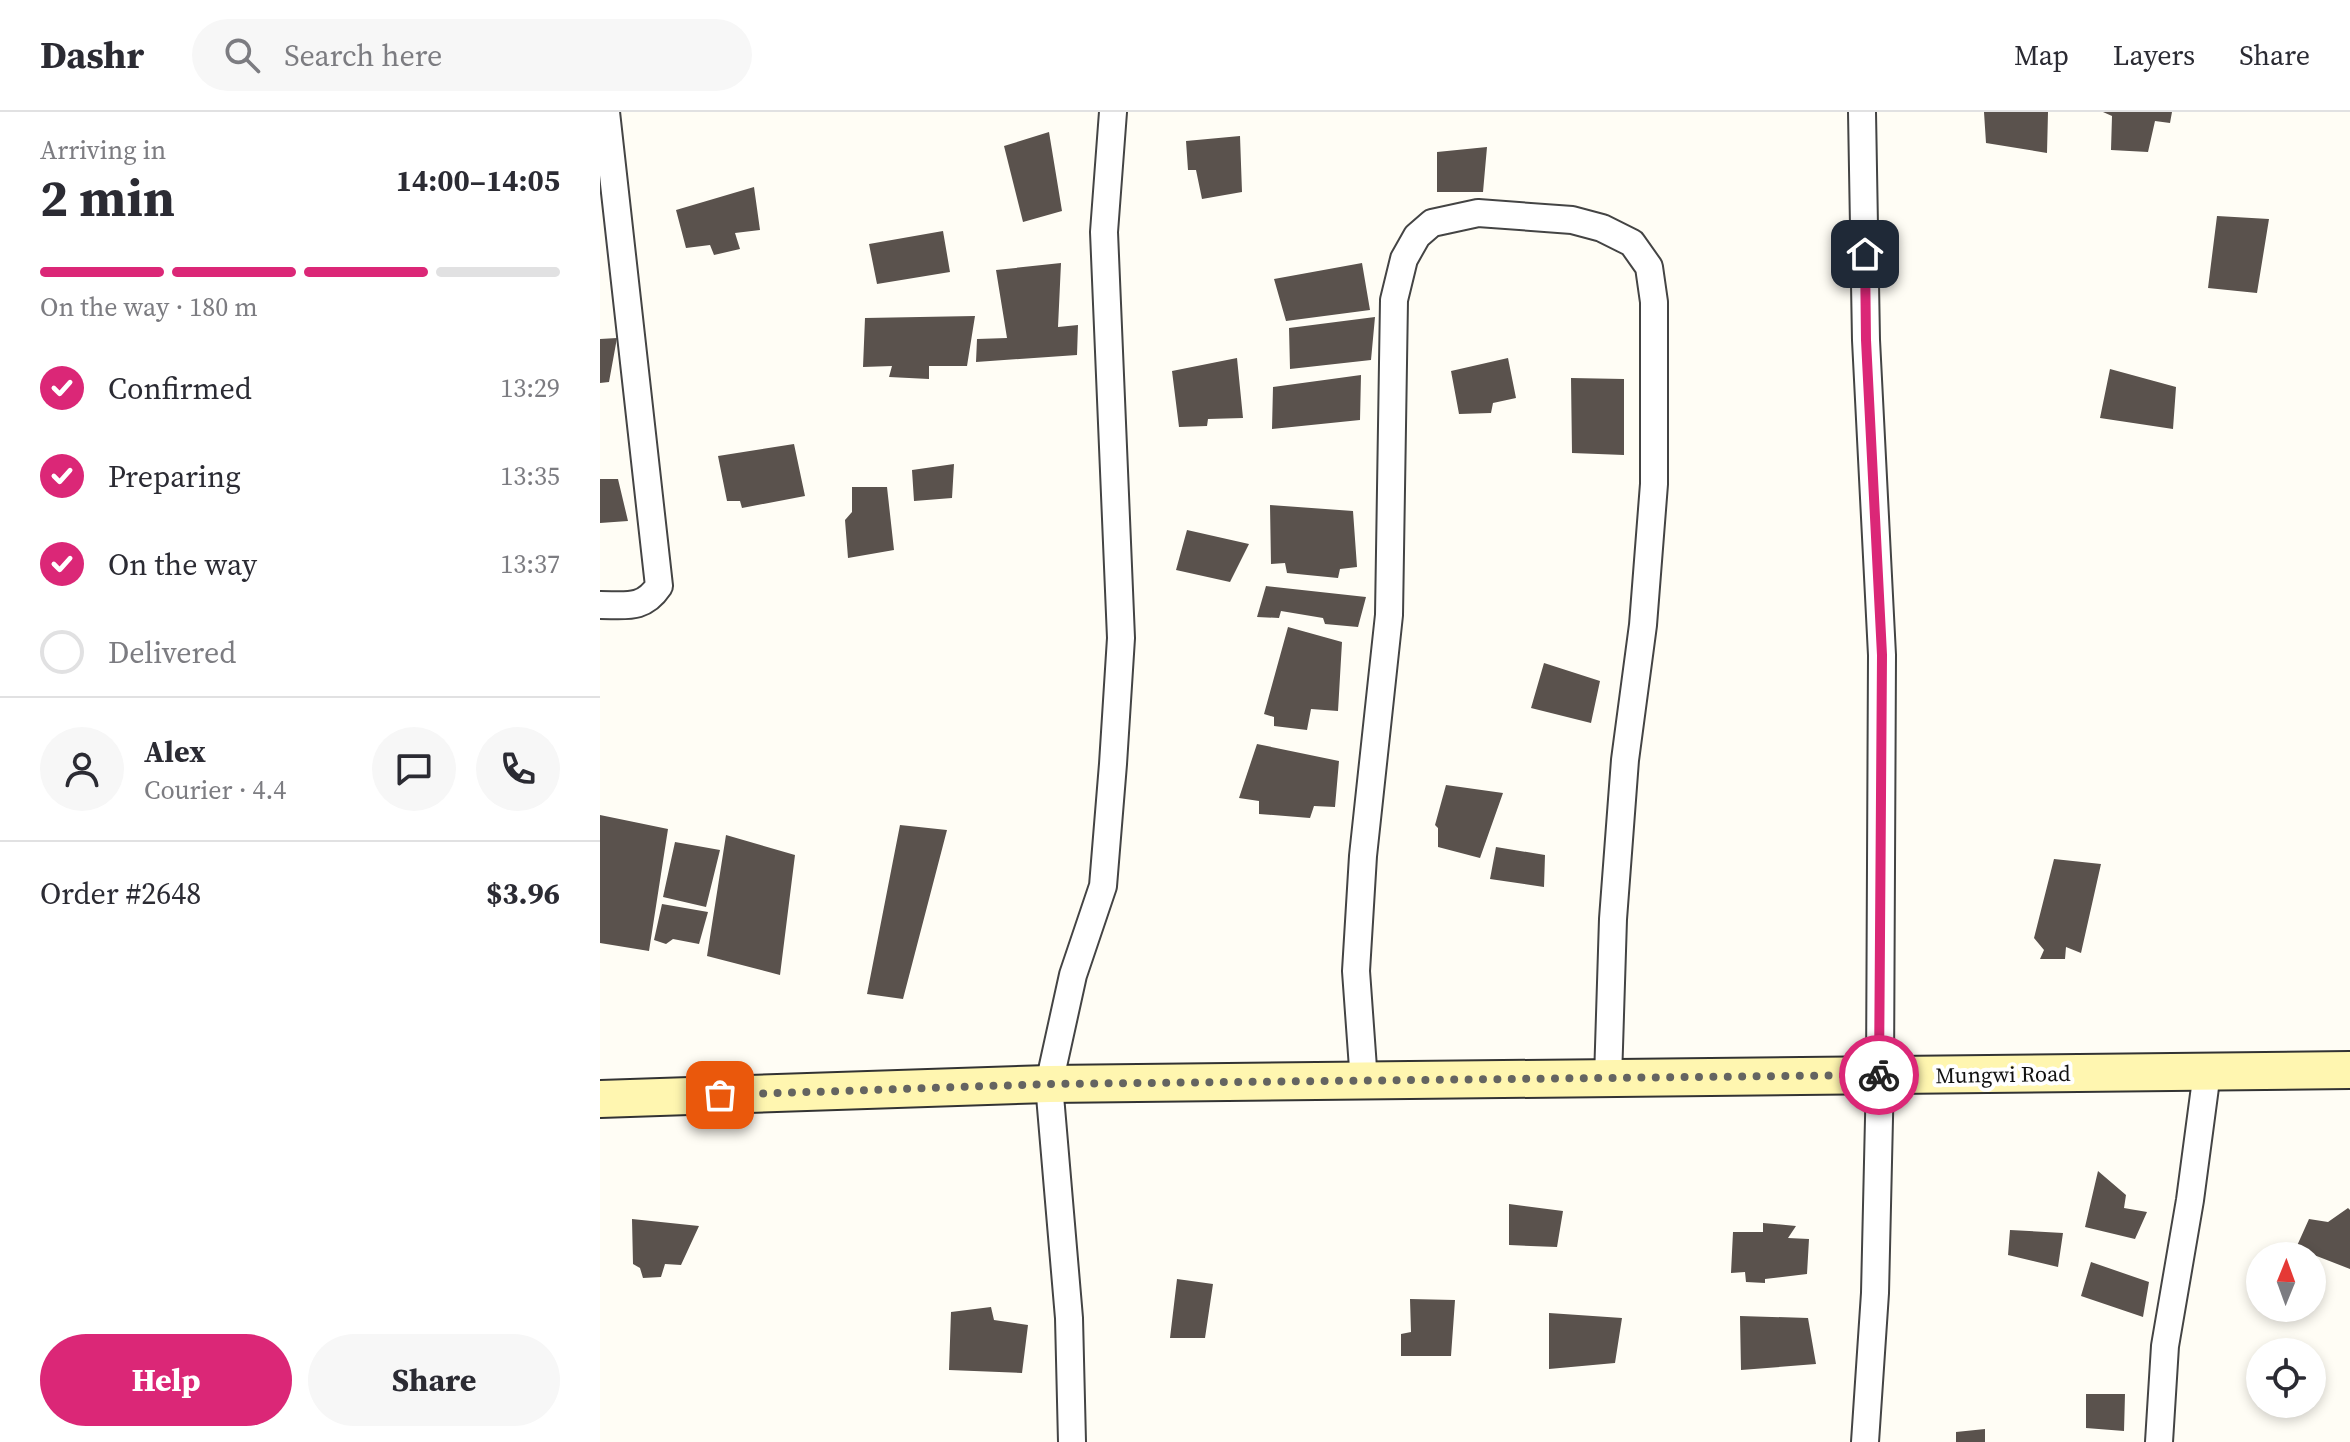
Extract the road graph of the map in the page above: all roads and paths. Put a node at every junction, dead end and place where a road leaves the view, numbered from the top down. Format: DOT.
graph roads {
  1 [pos="606,112"];
  2 [pos="1113,112"];
  3 [pos="1862,112"];
  4 [pos="600,605"];
  5 [pos="2350,1070"];
  6 [pos="2207,1072"];
  7 [pos="1880,1075"];
  8 [pos="1608,1079"];
  9 [pos="1364,1082"];
  10 [pos="1049,1084"];
  11 [pos="600,1099"];
  12 [pos="1072,1442"];
  13 [pos="1865,1442"];
  14 [pos="2159,1442"];
  1 -- 4 [label="street"];
  2 -- 10 [label="street"];
  3 -- 7 [label="street"];
  5 -- 6 [label="main road, Mungwi Road"];
  6 -- 7 [label="main road, Mungwi Road"];
  6 -- 14 [label="street"];
  7 -- 8 [label="main road, Mungwi Road"];
  7 -- 13 [label="street"];
  8 -- 9 [label="main road, Mungwi Road"];
  8 -- 9 [label="street"];
  9 -- 10 [label="main road, Mungwi Road"];
  10 -- 11 [label="main road, Mungwi Road"];
  10 -- 12 [label="street"];
}
